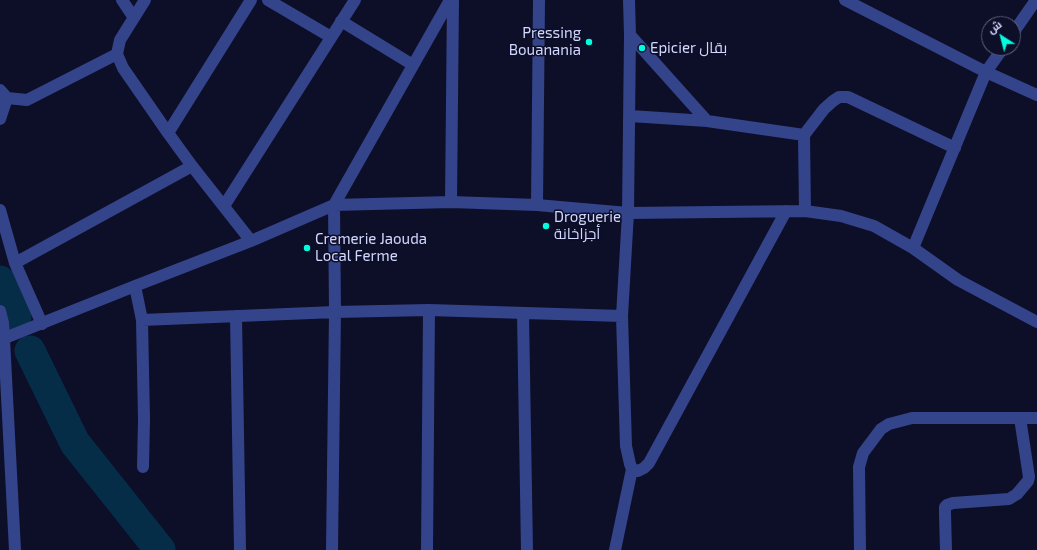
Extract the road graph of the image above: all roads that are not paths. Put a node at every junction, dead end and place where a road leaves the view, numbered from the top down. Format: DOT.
graph roads {
  1 [pos="122,0"];
  2 [pos="145,0"];
  3 [pos="251,0"];
  4 [pos="268,0"];
  5 [pos="355,0"];
  6 [pos="451,0"];
  7 [pos="540,0"];
  8 [pos="629,0"];
  9 [pos="1036,0"];
  10 [pos="853,2"];
  11 [pos="134,18"];
  12 [pos="341,21"];
  13 [pos="1021,22"];
  14 [pos="630,35"];
  15 [pos="331,37"];
  16 [pos="117,54"];
  17 [pos="997,56"];
  18 [pos="413,65"];
  19 [pos="986,72"];
  20 [pos="3,94"];
  21 [pos="1037,95"];
  22 [pos="630,116"];
  23 [pos="0,119"];
  24 [pos="707,122"];
  25 [pos="168,133"];
  26 [pos="804,136"];
  27 [pos="954,148"];
  28 [pos="192,166"];
  29 [pos="451,202"];
  30 [pos="334,205"];
  31 [pos="537,205"];
  32 [pos="224,206"];
  33 [pos="0,210"];
  34 [pos="786,211"];
  35 [pos="805,211"];
  36 [pos="628,212"];
  37 [pos="251,241"];
  38 [pos="913,248"];
  39 [pos="15,262"];
  40 [pos="135,286"];
  41 [pos="429,310"];
  42 [pos="0,311"];
  43 [pos="335,312"];
  44 [pos="522,314"];
  45 [pos="236,316"];
  46 [pos="622,316"];
  47 [pos="142,320"];
  48 [pos="1037,322"];
  49 [pos="42,324"];
  50 [pos="2,340"];
  51 [pos="1020,418"];
  52 [pos="1037,418"];
  53 [pos="143,466"];
  54 [pos="632,470"];
  55 [pos="15,550"];
  56 [pos="240,550"];
  57 [pos="332,550"];
  58 [pos="427,550"];
  59 [pos="526,550"];
  60 [pos="615,550"];
  61 [pos="860,550"];
  62 [pos="946,550"];
  1 -- 11 [label="street"];
  2 -- 11 [label="street"];
  3 -- 25 [label="street"];
  4 -- 15 [label="street"];
  5 -- 12 [label="street"];
  6 -- 18 [label="street"];
  6 -- 29 [label="street"];
  7 -- 31 [label="street"];
  8 -- 14 [label="street"];
  9 -- 13 [label="street"];
  10 -- 19 [label="street"];
  11 -- 16 [label="street"];
  12 -- 15 [label="street"];
  12 -- 18 [label="street"];
  14 -- 22 [label="street"];
  14 -- 24 [label="street"];
  15 -- 32 [label="street"];
  16 -- 20 [label="street"];
  16 -- 25 [label="street"];
  17 -- 19 [label="street"];
  18 -- 30 [label="street"];
  19 -- 21 [label="street"];
  19 -- 27 [label="street"];
  20 -- 23 [label="street"];
  22 -- 24 [label="street"];
  22 -- 36 [label="street"];
  24 -- 26 [label="street"];
  25 -- 28 [label="street"];
  26 -- 27 [label="street"];
  26 -- 35 [label="street"];
  27 -- 38 [label="street"];
  28 -- 32 [label="street"];
  28 -- 39 [label="street"];
  29 -- 30 [label="street"];
  29 -- 31 [label="street"];
  30 -- 37 [label="street"];
  30 -- 43 [label="street"];
  31 -- 36 [label="street"];
  32 -- 37 [label="street"];
  33 -- 39 [label="street"];
  34 -- 35 [label="street"];
  34 -- 36 [label="street"];
  34 -- 54 [label="street"];
  35 -- 38 [label="street"];
  36 -- 46 [label="street"];
  37 -- 40 [label="street"];
  38 -- 48 [label="street"];
  39 -- 49 [label="street"];
  40 -- 47 [label="street"];
  40 -- 49 [label="street"];
  41 -- 43 [label="street"];
  41 -- 44 [label="street"];
  41 -- 58 [label="street"];
  42 -- 50 [label="street"];
  43 -- 45 [label="street"];
  43 -- 57 [label="street"];
  44 -- 46 [label="street"];
  44 -- 59 [label="street"];
  45 -- 47 [label="street"];
  45 -- 56 [label="street"];
  46 -- 54 [label="street"];
  47 -- 53 [label="street"];
  49 -- 50 [label="street"];
  50 -- 55 [label="street"];
  51 -- 52 [label="street"];
  51 -- 61 [label="street"];
  51 -- 62 [label="street"];
  54 -- 60 [label="street"];
}
